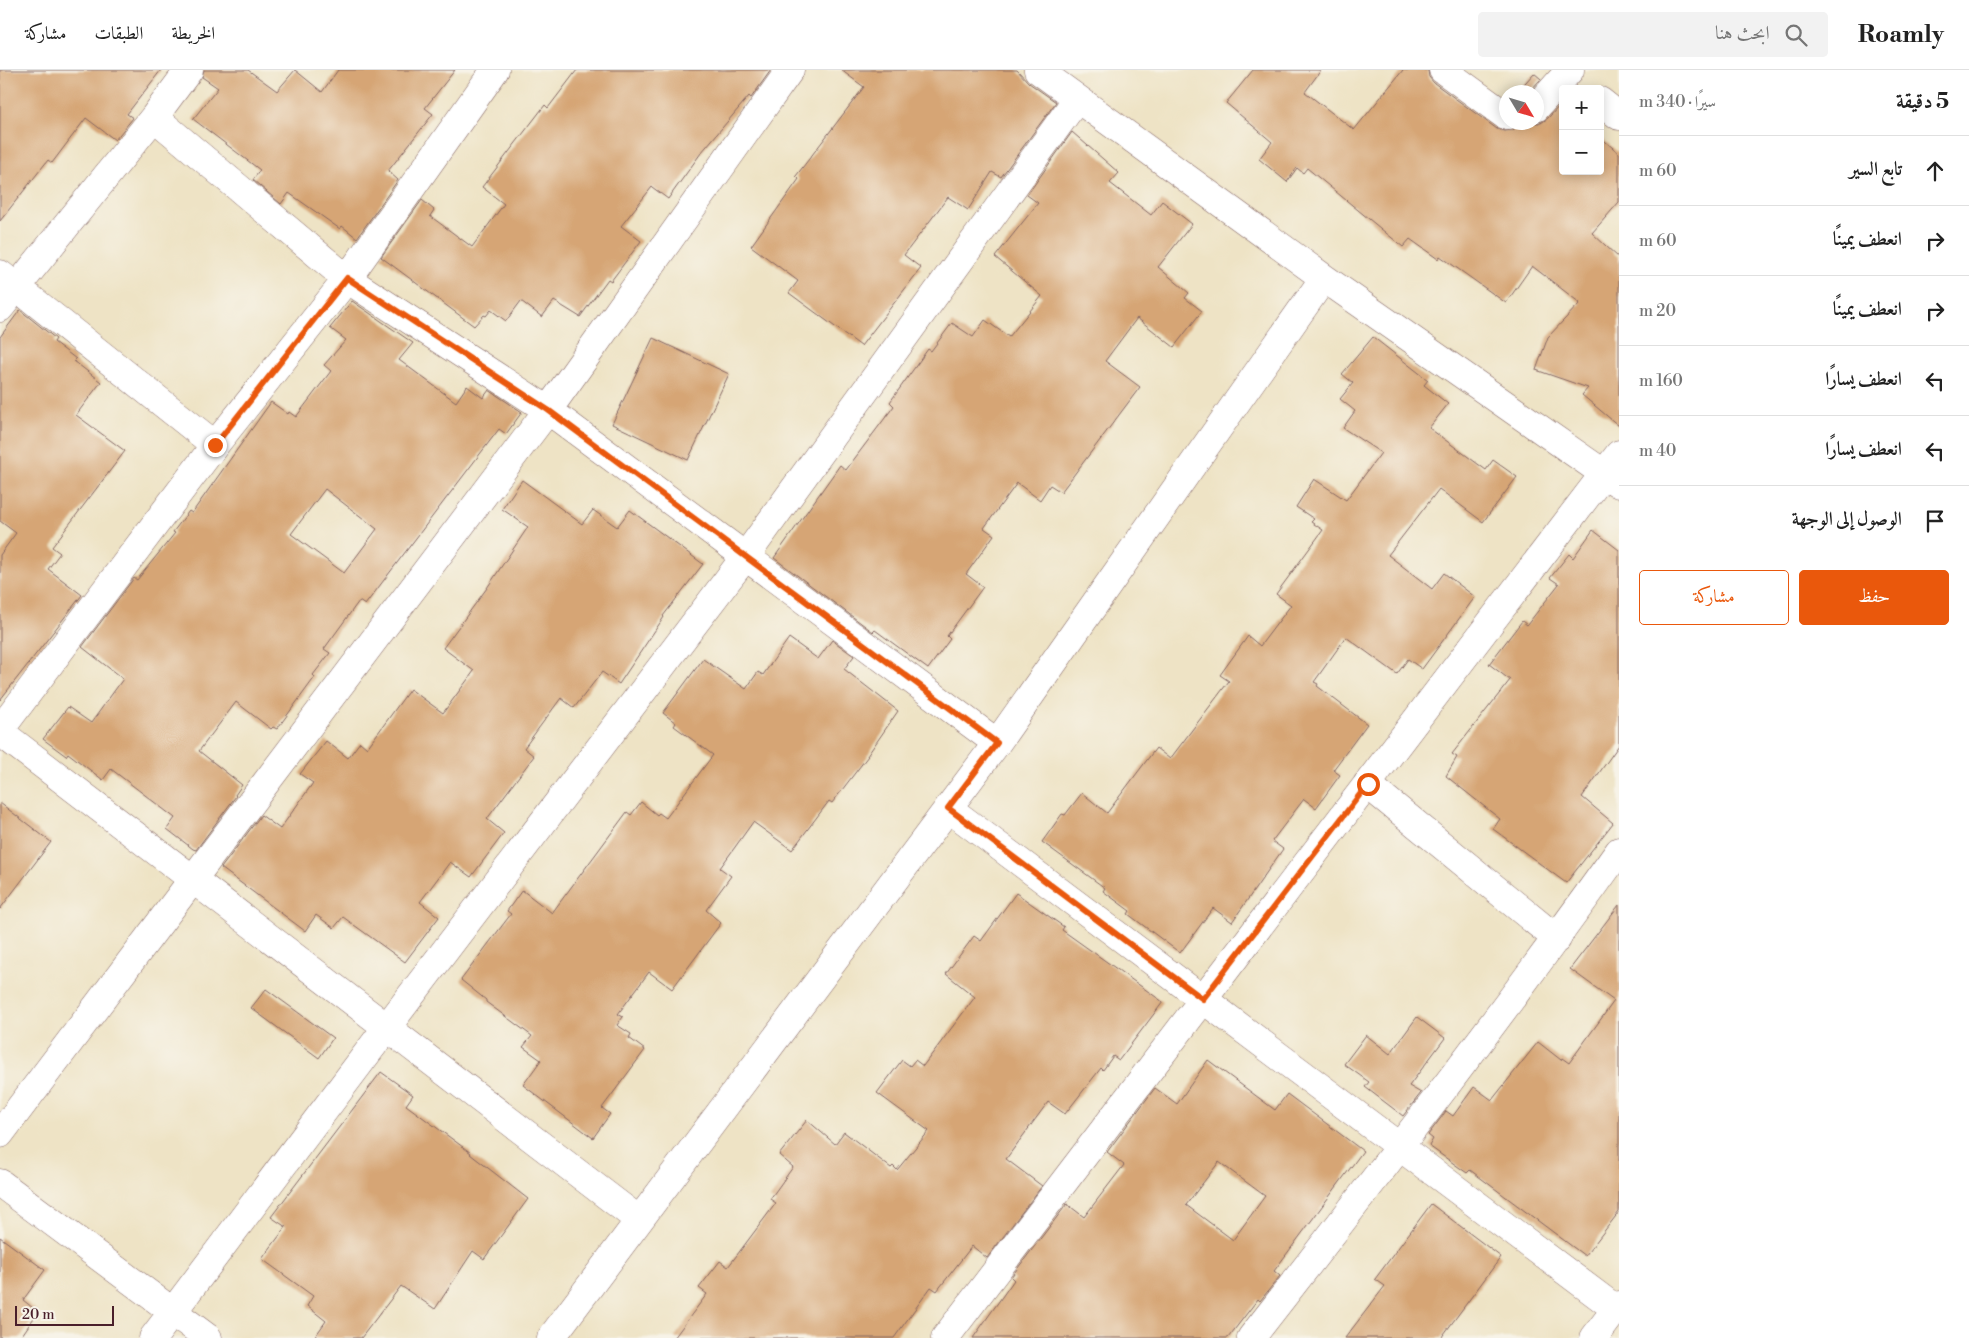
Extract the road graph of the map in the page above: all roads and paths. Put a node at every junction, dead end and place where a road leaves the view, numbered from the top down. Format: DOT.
graph roads {
  1 [pos="189,70"];
  2 [pos="495,70"];
  3 [pos="790,70"];
  4 [pos="1038,70"];
  5 [pos="1443,70"];
  6 [pos="1574,78"];
  7 [pos="1076,99"];
  8 [pos="1544,102"];
  9 [pos="1604,104"];
  10 [pos="1499,111"];
  11 [pos="1619,116"];
  12 [pos="154,117"];
  13 [pos="347,278"];
  14 [pos="1324,278"];
  15 [pos="8,280"];
  16 [pos="0,308"];
  17 [pos="548,410"];
  18 [pos="215,445"];
  19 [pos="1614,471"];
  20 [pos="745,557"];
  21 [pos="0,731"];
  22 [pos="997,743"];
  23 [pos="1368,784"];
  24 [pos="948,808"];
  25 [pos="1619,852"];
  26 [pos="193,879"];
  27 [pos="1557,939"];
  28 [pos="1203,999"];
  29 [pos="387,1027"];
  30 [pos="0,1134"];
  31 [pos="1400,1148"];
  32 [pos="0,1183"];
  33 [pos="639,1220"];
  34 [pos="1617,1307"];
  35 [pos="174,1311"];
  36 [pos="153,1338"];
  37 [pos="208,1338"];
  38 [pos="552,1338"];
  39 [pos="945,1338"];
  40 [pos="1251,1338"];
  41 [pos="1594,1338"];
  1 -- 12 [label="street"];
  2 -- 13 [label="street"];
  3 -- 17 [label="street"];
  4 -- 7 [label="street"];
  5 -- 10 [label="street"];
  6 -- 8 [label="street"];
  7 -- 14 [label="street"];
  7 -- 20 [label="street"];
  9 -- 11 [label="street"];
  12 -- 13 [label="street"];
  12 -- 15 [label="street"];
  13 -- 17 [label="street"];
  13 -- 18 [label="street"];
  14 -- 19 [label="street"];
  14 -- 22 [label="street"];
  15 -- 16 [label="street"];
  15 -- 18 [label="street"];
  17 -- 20 [label="street"];
  17 -- 26 [label="street"];
  18 -- 21 [label="street"];
  19 -- 23 [label="street"];
  20 -- 22 [label="street"];
  20 -- 29 [label="street"];
  21 -- 26 [label="street"];
  22 -- 24 [label="street"];
  23 -- 27 [label="street"];
  23 -- 28 [label="street"];
  24 -- 28 [label="street"];
  24 -- 33 [label="street"];
  25 -- 27 [label="street"];
  26 -- 29 [label="street"];
  26 -- 30 [label="street"];
  27 -- 31 [label="street"];
  28 -- 31 [label="street"];
  28 -- 39 [label="street"];
  29 -- 33 [label="street"];
  29 -- 35 [label="street"];
  31 -- 34 [label="street"];
  31 -- 40 [label="street"];
  32 -- 35 [label="street"];
  33 -- 38 [label="street"];
  34 -- 41 [label="street"];
  35 -- 36 [label="street"];
  35 -- 37 [label="street"];
}
